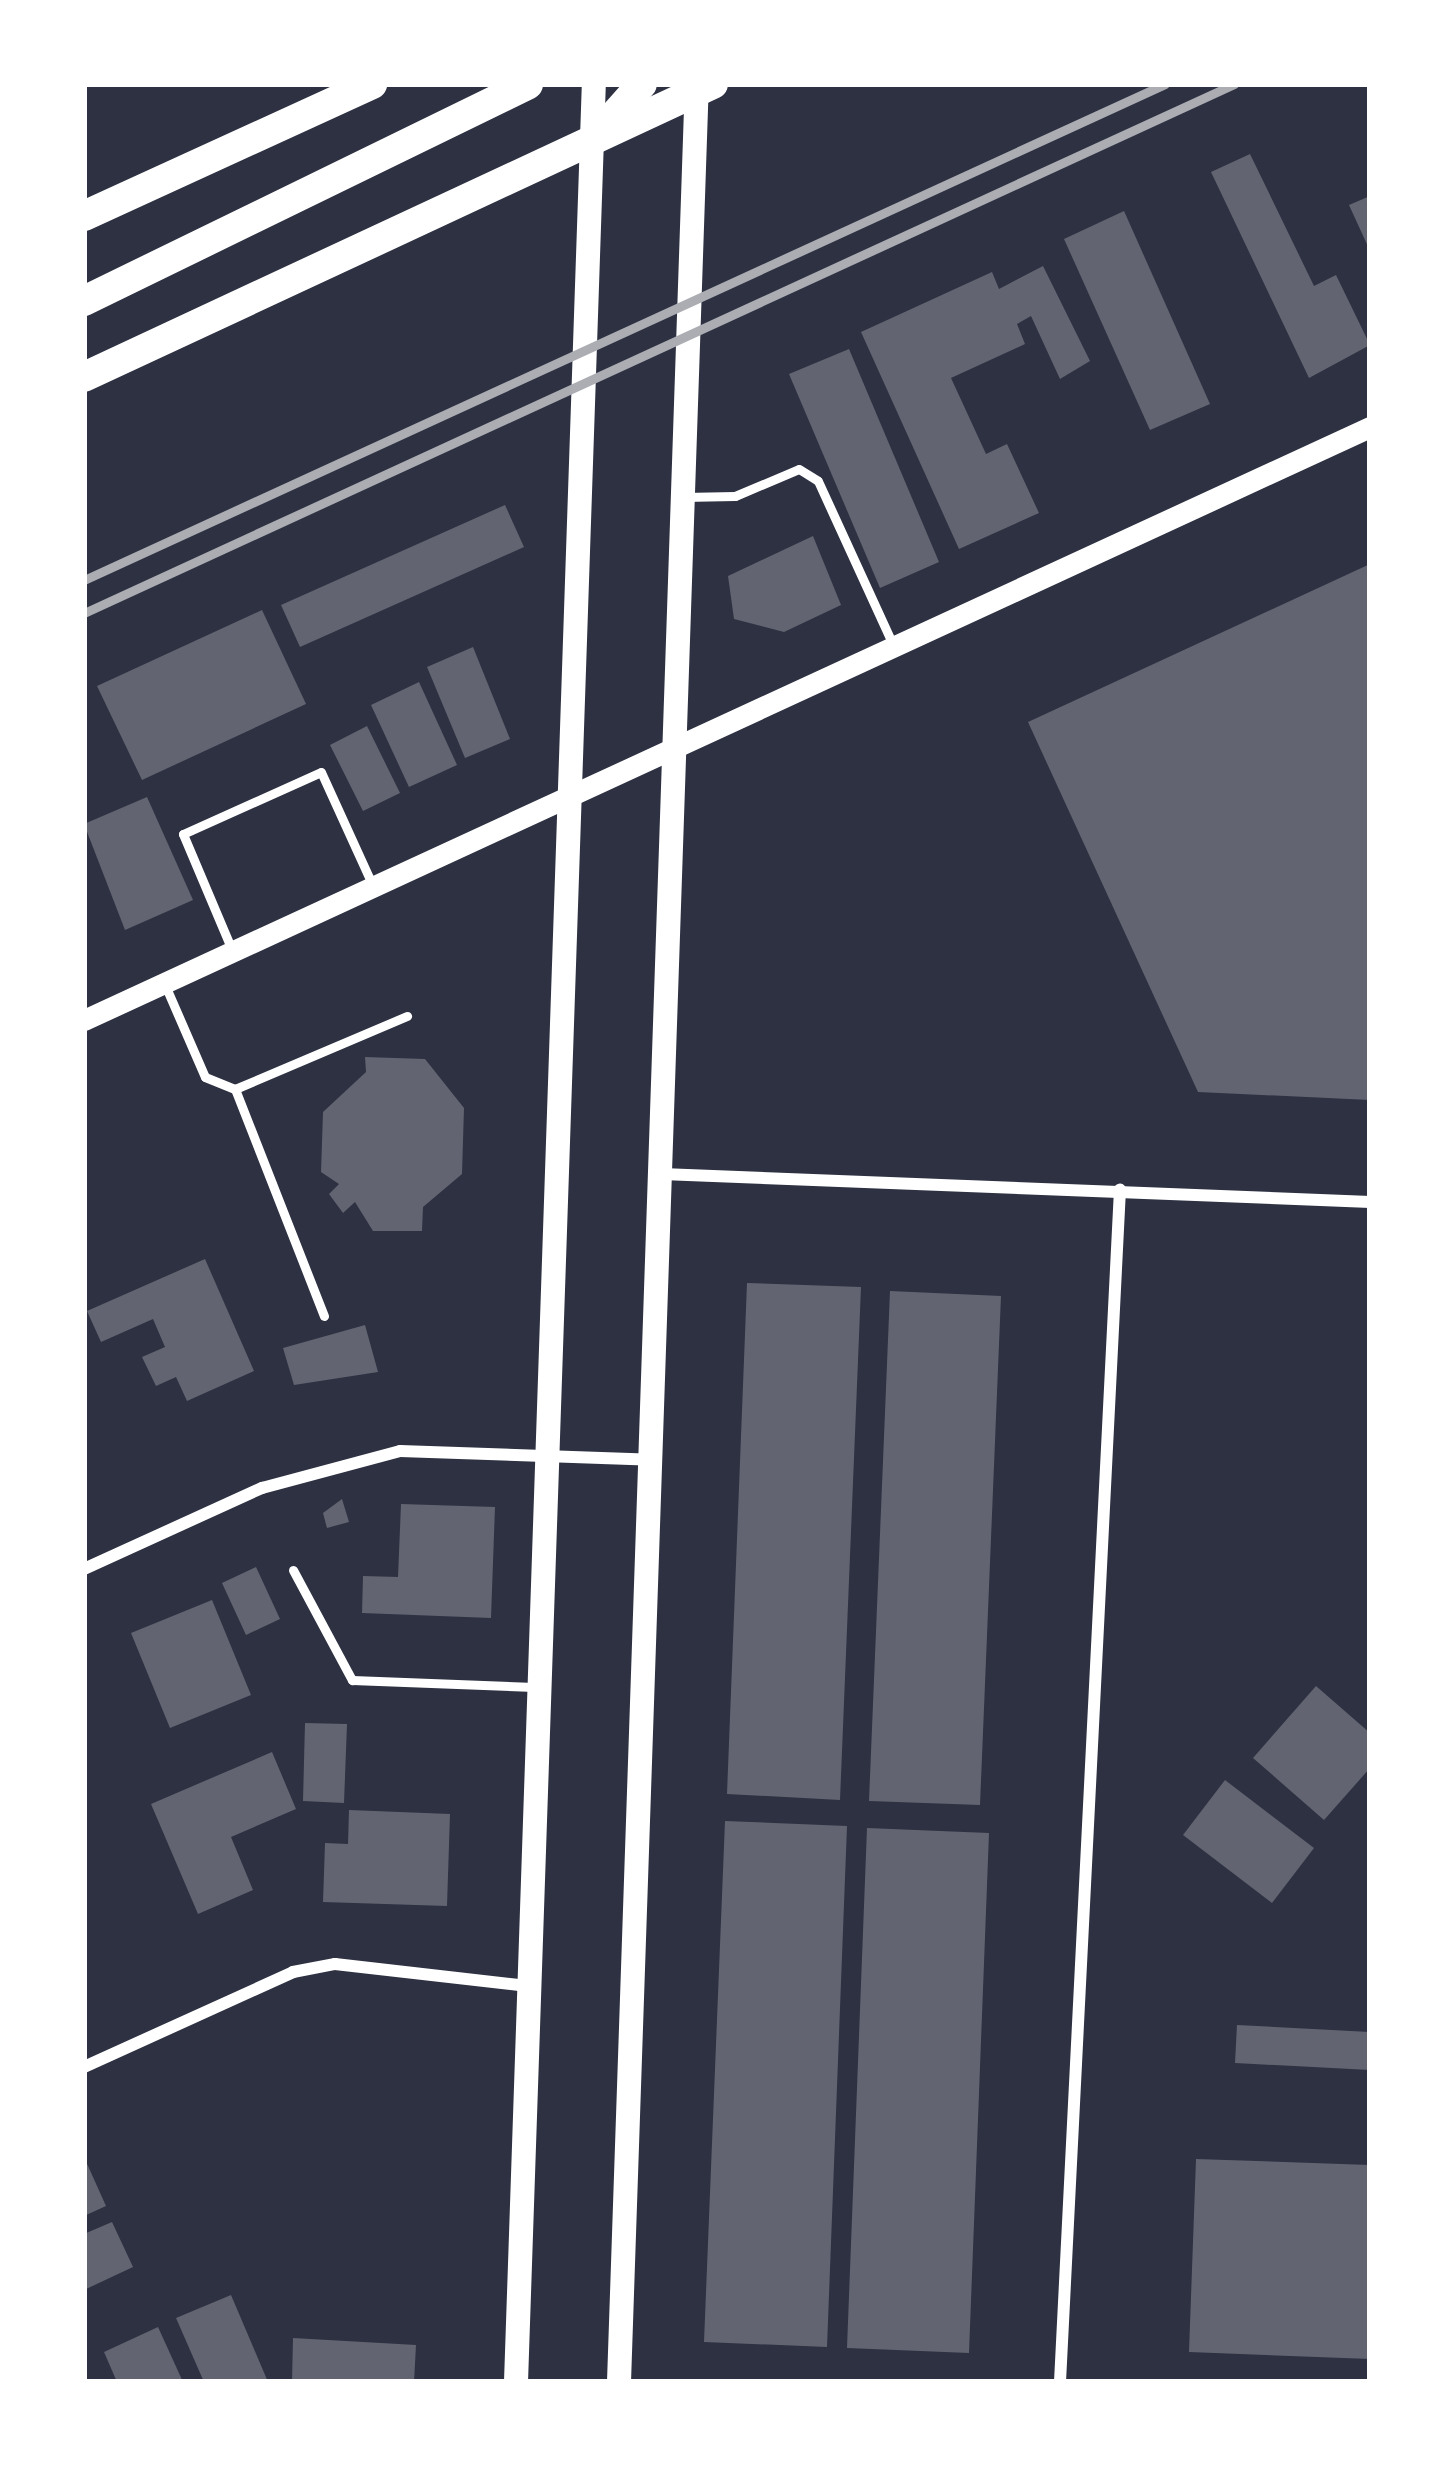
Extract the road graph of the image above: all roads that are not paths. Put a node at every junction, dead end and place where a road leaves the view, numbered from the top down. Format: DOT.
graph roads {
  1 [pos="372,84"];
  2 [pos="529,84"];
  3 [pos="594,84"];
  4 [pos="642,84"];
  5 [pos="702,86"];
  6 [pos="593,139"];
  7 [pos="84,216"];
  8 [pos="84,301"];
  9 [pos="84,376"];
  10 [pos="1370,427"];
  11 [pos="682,497"];
  12 [pos="893,645"];
  13 [pos="667,748"];
  14 [pos="570,795"];
  15 [pos="373,886"];
  16 [pos="232,951"];
  17 [pos="164,983"];
  18 [pos="407,1016"];
  19 [pos="84,1020"];
  20 [pos="235,1089"];
  21 [pos="662,1174"];
  22 [pos="1120,1190"];
  23 [pos="1370,1202"];
  24 [pos="324,1316"];
  25 [pos="548,1456"];
  26 [pos="652,1460"];
  27 [pos="84,1569"];
  28 [pos="293,1570"];
  29 [pos="540,1688"];
  30 [pos="530,1986"];
  31 [pos="84,2067"];
  32 [pos="516,2382"];
  33 [pos="620,2382"];
  34 [pos="1060,2382"];
  1 -- 7 [label="main road"];
  2 -- 8 [label="main road"];
  3 -- 6 [label="main road"];
  4 -- 6 [label="main road"];
  5 -- 6 [label="main road"];
  5 -- 11 [label="main road"];
  6 -- 9 [label="main road"];
  6 -- 14 [label="main road"];
  10 -- 12 [label="street"];
  11 -- 12 [label="lane"];
  11 -- 13 [label="main road"];
  12 -- 13 [label="street"];
  13 -- 14 [label="street"];
  13 -- 21 [label="main road"];
  14 -- 15 [label="street"];
  14 -- 25 [label="main road"];
  15 -- 16 [label="street"];
  15 -- 16 [label="lane"];
  16 -- 17 [label="street"];
  17 -- 19 [label="street"];
  17 -- 20 [label="lane"];
  18 -- 20 [label="lane"];
  20 -- 24 [label="lane"];
  21 -- 22 [label="street"];
  21 -- 26 [label="main road"];
  22 -- 23 [label="street"];
  22 -- 34 [label="street"];
  25 -- 26 [label="street"];
  25 -- 27 [label="street"];
  25 -- 29 [label="main road"];
  26 -- 33 [label="main road"];
  28 -- 29 [label="lane"];
  29 -- 30 [label="main road"];
  30 -- 31 [label="street"];
  30 -- 32 [label="main road"];
}
